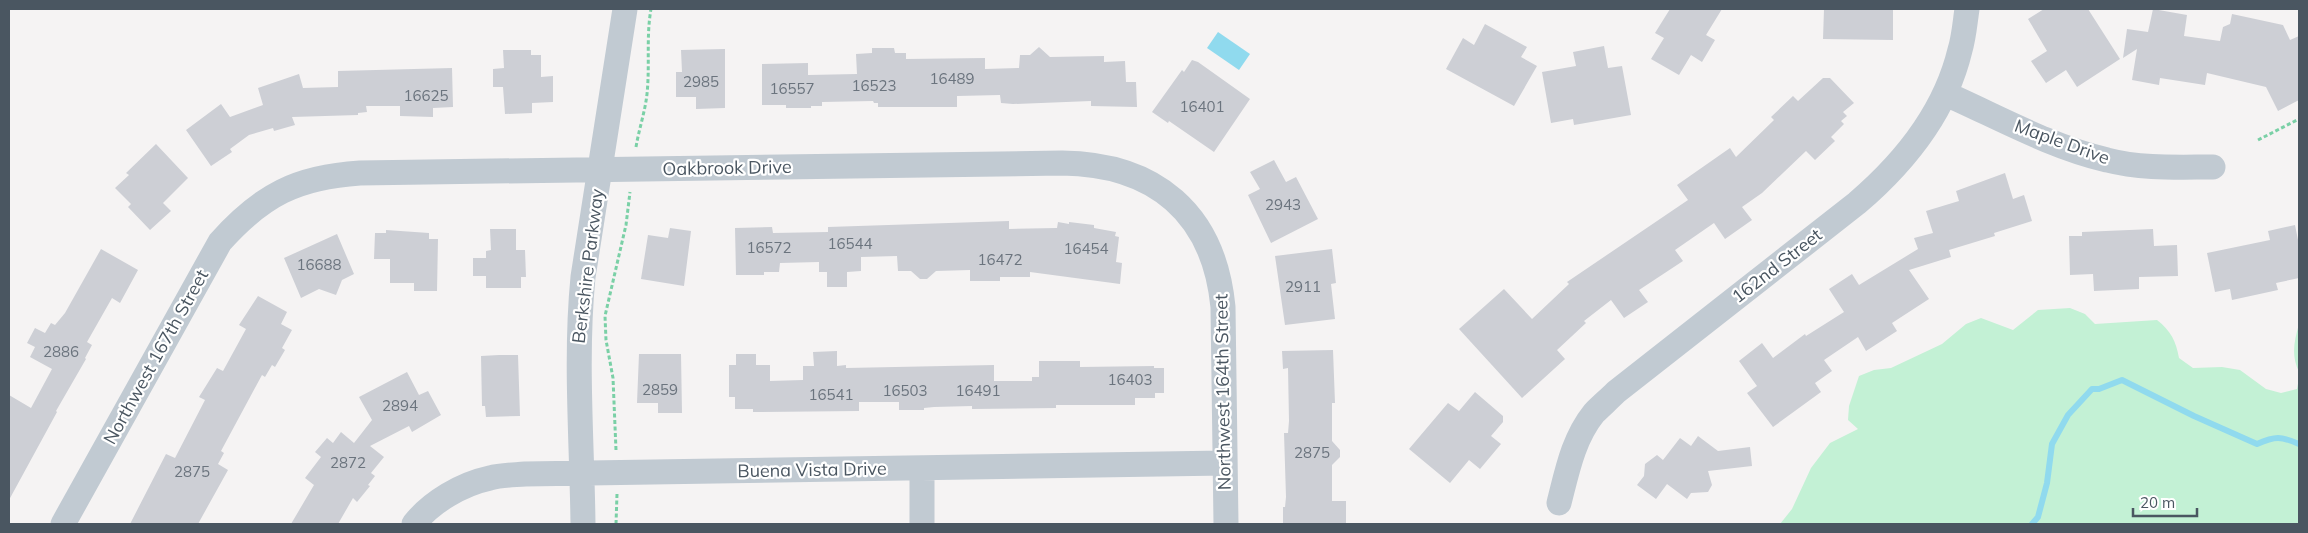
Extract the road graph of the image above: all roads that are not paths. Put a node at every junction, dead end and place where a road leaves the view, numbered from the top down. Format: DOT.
graph roads {
  1 [pos="625,9"];
  2 [pos="1967,9"];
  3 [pos="1946,94"];
  4 [pos="2213,167"];
  5 [pos="600,170"];
  6 [pos="262,201"];
  7 [pos="1184,210"];
  8 [pos="1225,463"];
  9 [pos="922,468"];
  10 [pos="582,473"];
  11 [pos="1559,503"];
  12 [pos="63,524"];
  13 [pos="414,524"];
  14 [pos="583,524"];
  15 [pos="922,524"];
  16 [pos="1226,524"];
  1 -- 5 [label="street, Berkshire Parkway"];
  2 -- 3 [label="street, 162nd Street"];
  3 -- 4 [label="street, Maple Drive"];
  3 -- 11 [label="street, 162nd Street"];
  5 -- 6 [label="street, Oakbrook Drive"];
  5 -- 7 [label="street, Oakbrook Drive"];
  5 -- 10 [label="street, Berkshire Parkway"];
  6 -- 12 [label="street, Northwest 167th Street"];
  7 -- 8 [label="street, Northwest 164th Street"];
  8 -- 9 [label="street, Buena Vista Drive"];
  8 -- 16 [label="street, Northwest 164th Street"];
  9 -- 10 [label="street, Buena Vista Drive"];
  9 -- 15 [label="street"];
  10 -- 13 [label="street, Buena Vista Drive"];
  10 -- 14 [label="street, Berkshire Parkway"];
}
